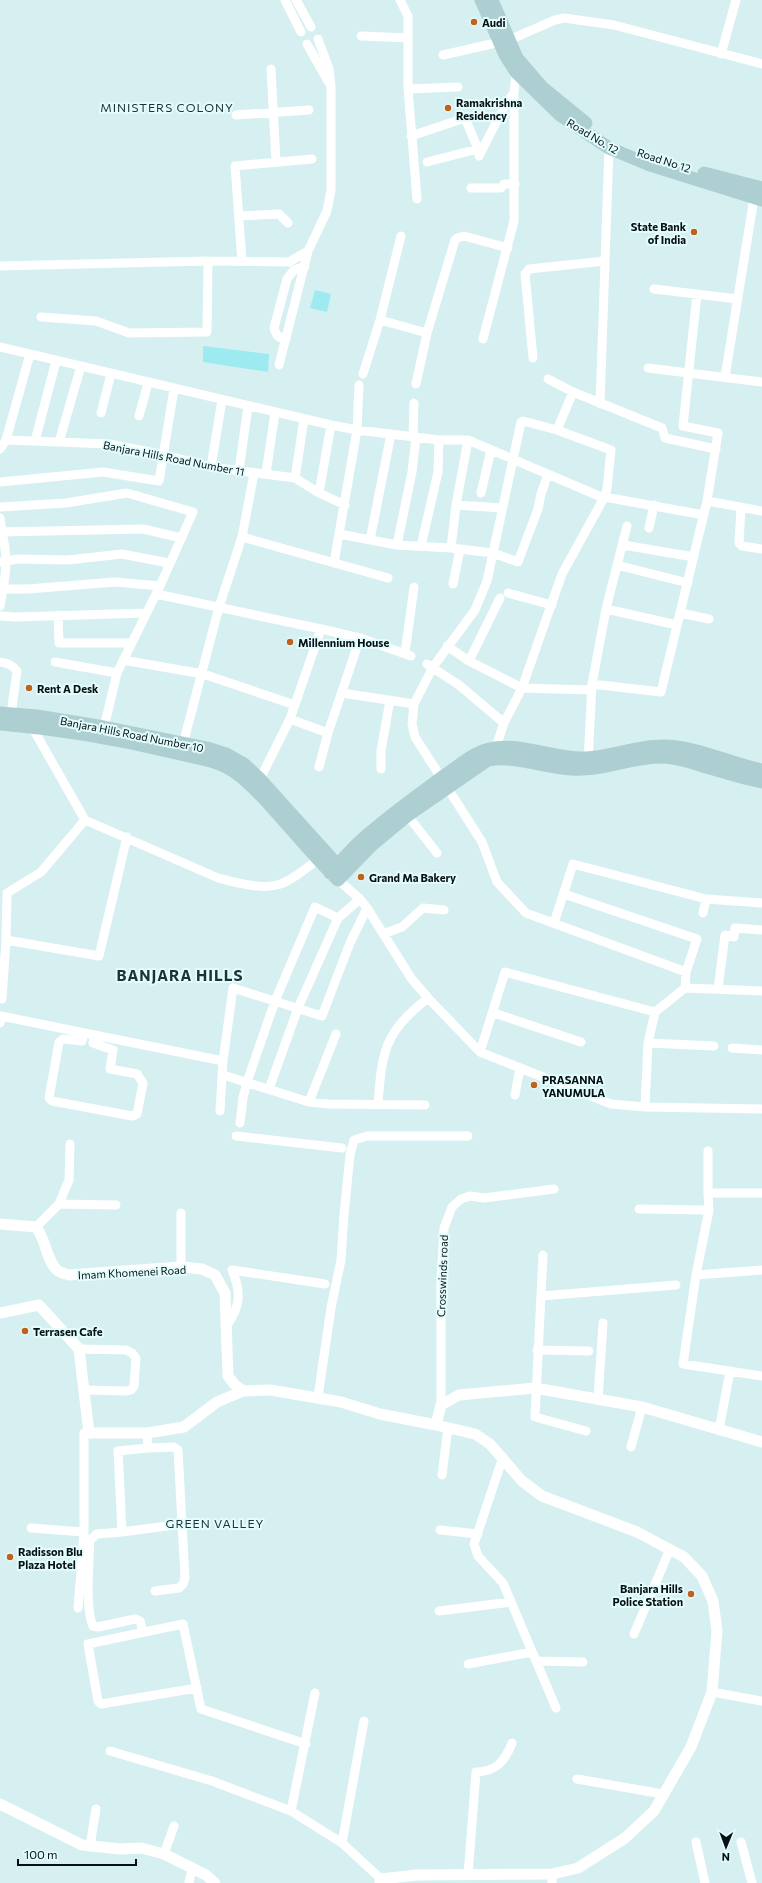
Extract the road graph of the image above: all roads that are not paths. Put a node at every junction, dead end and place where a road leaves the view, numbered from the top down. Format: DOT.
graph roads {
  1 [pos="285,0"];
  2 [pos="296,0"];
  3 [pos="400,0"];
  4 [pos="482,0"];
  5 [pos="492,0"];
  6 [pos="736,0"];
  7 [pos="311,27"];
  8 [pos="301,32"];
  9 [pos="361,36"];
  10 [pos="408,38"];
  11 [pos="318,39"];
  12 [pos="504,41"];
  13 [pos="307,44"];
  14 [pos="720,54"];
  15 [pos="443,55"];
  16 [pos="762,64"];
  17 [pos="271,69"];
  18 [pos="516,72"];
  19 [pos="331,87"];
  20 [pos="458,87"];
  21 [pos="408,89"];
  22 [pos="514,93"];
  23 [pos="308,110"];
  24 [pos="273,112"];
  25 [pos="236,115"];
  26 [pos="411,136"];
  27 [pos="609,148"];
  28 [pos="479,156"];
  29 [pos="312,159"];
  30 [pos="276,162"];
  31 [pos="420,164"];
  32 [pos="515,184"];
  33 [pos="471,188"];
  34 [pos="758,193"];
  35 [pos="417,199"];
  36 [pos="239,216"];
  37 [pos="288,223"];
  38 [pos="401,236"];
  39 [pos="508,248"];
  40 [pos="308,251"];
  41 [pos="208,261"];
  42 [pos="242,261"];
  43 [pos="605,261"];
  44 [pos="0,266"];
  45 [pos="305,266"];
  46 [pos="654,289"];
  47 [pos="697,294"];
  48 [pos="738,299"];
  49 [pos="41,316"];
  50 [pos="380,320"];
  51 [pos="427,333"];
  52 [pos="286,339"];
  53 [pos="483,339"];
  54 [pos="1,349"];
  55 [pos="30,354"];
  56 [pos="533,358"];
  57 [pos="56,361"];
  58 [pos="279,365"];
  59 [pos="81,366"];
  60 [pos="648,368"];
  61 [pos="690,372"];
  62 [pos="111,374"];
  63 [pos="363,374"];
  64 [pos="725,377"];
  65 [pos="548,379"];
  66 [pos="762,382"];
  67 [pos="148,383"];
  68 [pos="416,384"];
  69 [pos="359,385"];
  70 [pos="174,389"];
  71 [pos="573,392"];
  72 [pos="222,400"];
  73 [pos="414,403"];
  74 [pos="600,404"];
  75 [pos="248,406"];
  76 [pos="101,413"];
  77 [pos="275,413"];
  78 [pos="139,416"];
  79 [pos="304,419"];
  80 [pos="331,425"];
  81 [pos="357,430"];
  82 [pos="557,430"];
  83 [pos="391,434"];
  84 [pos="415,437"];
  85 [pos="6,440"];
  86 [pos="439,440"];
  87 [pos="468,440"];
  88 [pos="35,442"];
  89 [pos="59,442"];
  90 [pos="0,449"];
  91 [pos="716,449"];
  92 [pos="491,450"];
  93 [pos="165,455"];
  94 [pos="513,460"];
  95 [pos="211,467"];
  96 [pos="239,471"];
  97 [pos="254,473"];
  98 [pos="266,473"];
  99 [pos="548,474"];
  100 [pos="294,478"];
  101 [pos="0,482"];
  102 [pos="319,493"];
  103 [pos="481,493"];
  104 [pos="605,496"];
  105 [pos="708,501"];
  106 [pos="344,505"];
  107 [pos="456,505"];
  108 [pos="654,505"];
  109 [pos="0,507"];
  110 [pos="741,507"];
  111 [pos="502,508"];
  112 [pos="762,511"];
  113 [pos="704,515"];
  114 [pos="0,518"];
  115 [pos="627,526"];
  116 [pos="649,528"];
  117 [pos="0,532"];
  118 [pos="339,534"];
  119 [pos="242,537"];
  120 [pos="182,538"];
  121 [pos="370,540"];
  122 [pos="622,544"];
  123 [pos="397,545"];
  124 [pos="421,546"];
  125 [pos="456,548"];
  126 [pos="762,549"];
  127 [pos="493,553"];
  128 [pos="694,557"];
  129 [pos="3,561"];
  130 [pos="169,563"];
  131 [pos="334,563"];
  132 [pos="617,565"];
  133 [pos="388,578"];
  134 [pos="688,583"];
  135 [pos="453,584"];
  136 [pos="414,587"];
  137 [pos="158,590"];
  138 [pos="2,593"];
  139 [pos="508,593"];
  140 [pos="500,598"];
  141 [pos="552,605"];
  142 [pos="0,606"];
  143 [pos="219,607"];
  144 [pos="606,609"];
  145 [pos="146,613"];
  146 [pos="680,613"];
  147 [pos="58,615"];
  148 [pos="0,616"];
  149 [pos="709,619"];
  150 [pos="677,625"];
  151 [pos="321,629"];
  152 [pos="360,638"];
  153 [pos="131,643"];
  154 [pos="447,646"];
  155 [pos="123,660"];
  156 [pos="468,660"];
  157 [pos="0,662"];
  158 [pos="55,662"];
  159 [pos="430,665"];
  160 [pos="117,673"];
  161 [pos="202,674"];
  162 [pos="592,687"];
  163 [pos="522,688"];
  164 [pos="342,693"];
  165 [pos="390,700"];
  166 [pos="414,704"];
  167 [pos="295,705"];
  168 [pos="6,714"];
  169 [pos="290,719"];
  170 [pos="33,721"];
  171 [pos="504,723"];
  172 [pos="0,724"];
  173 [pos="103,732"];
  174 [pos="328,733"];
  175 [pos="496,747"];
  176 [pos="182,749"];
  177 [pos="588,764"];
  178 [pos="319,768"];
  179 [pos="381,769"];
  180 [pos="762,770"];
  181 [pos="260,779"];
  182 [pos="762,782"];
  183 [pos="444,783"];
  184 [pos="404,812"];
  185 [pos="85,820"];
  186 [pos="127,837"];
  187 [pos="437,853"];
  188 [pos="317,860"];
  189 [pos="338,873"];
  190 [pos="564,894"];
  191 [pos="360,899"];
  192 [pos="706,899"];
  193 [pos="762,903"];
  194 [pos="3,905"];
  195 [pos="367,908"];
  196 [pos="444,910"];
  197 [pos="702,913"];
  198 [pos="338,918"];
  199 [pos="554,923"];
  200 [pos="762,930"];
  201 [pos="383,934"];
  202 [pos="6,940"];
  203 [pos="686,972"];
  204 [pos="685,988"];
  205 [pos="2,989"];
  206 [pos="718,989"];
  207 [pos="762,991"];
  208 [pos="428,998"];
  209 [pos="2,999"];
  210 [pos="275,1001"];
  211 [pos="298,1008"];
  212 [pos="655,1012"];
  213 [pos="494,1013"];
  214 [pos="0,1023"];
  215 [pos="84,1033"];
  216 [pos="336,1034"];
  217 [pos="95,1035"];
  218 [pos="581,1042"];
  219 [pos="648,1043"];
  220 [pos="714,1046"];
  221 [pos="732,1048"];
  222 [pos="762,1050"];
  223 [pos="480,1052"];
  224 [pos="223,1061"];
  225 [pos="520,1068"];
  226 [pos="223,1075"];
  227 [pos="247,1082"];
  228 [pos="269,1089"];
  229 [pos="515,1095"];
  230 [pos="309,1102"];
  231 [pos="378,1104"];
  232 [pos="425,1105"];
  233 [pos="645,1107"];
  234 [pos="762,1109"];
  235 [pos="220,1110"];
  236 [pos="240,1123"];
  237 [pos="236,1136"];
  238 [pos="468,1136"];
  239 [pos="70,1144"];
  240 [pos="342,1148"];
  241 [pos="708,1151"];
  242 [pos="554,1189"];
  243 [pos="708,1193"];
  244 [pos="762,1193"];
  245 [pos="59,1204"];
  246 [pos="116,1205"];
  247 [pos="639,1209"];
  248 [pos="709,1210"];
  249 [pos="181,1213"];
  250 [pos="0,1224"];
  251 [pos="36,1227"];
  252 [pos="543,1255"];
  253 [pos="181,1267"];
  254 [pos="762,1270"];
  255 [pos="696,1275"];
  256 [pos="325,1284"];
  257 [pos="676,1285"];
  258 [pos="541,1296"];
  259 [pos="0,1313"];
  260 [pos="603,1323"];
  261 [pos="227,1325"];
  262 [pos="79,1349"];
  263 [pos="537,1350"];
  264 [pos="589,1351"];
  265 [pos="730,1371"];
  266 [pos="762,1376"];
  267 [pos="535,1388"];
  268 [pos="84,1390"];
  269 [pos="243,1390"];
  270 [pos="318,1397"];
  271 [pos="598,1399"];
  272 [pos="441,1405"];
  273 [pos="642,1407"];
  274 [pos="436,1425"];
  275 [pos="448,1428"];
  276 [pos="719,1430"];
  277 [pos="586,1431"];
  278 [pos="84,1433"];
  279 [pos="147,1433"];
  280 [pos="762,1442"];
  281 [pos="631,1447"];
  282 [pos="148,1448"];
  283 [pos="503,1457"];
  284 [pos="442,1475"];
  285 [pos="182,1524"];
  286 [pos="31,1528"];
  287 [pos="440,1530"];
  288 [pos="84,1532"];
  289 [pos="122,1532"];
  290 [pos="478,1534"];
  291 [pos="670,1550"];
  292 [pos="154,1591"];
  293 [pos="511,1602"];
  294 [pos="78,1608"];
  295 [pos="439,1611"];
  296 [pos="143,1632"];
  297 [pos="634,1634"];
  298 [pos="534,1657"];
  299 [pos="583,1662"];
  300 [pos="468,1664"];
  301 [pos="197,1688"];
  302 [pos="712,1692"];
  303 [pos="315,1693"];
  304 [pos="762,1701"];
  305 [pos="556,1708"];
  306 [pos="364,1721"];
  307 [pos="512,1743"];
  308 [pos="306,1744"];
  309 [pos="110,1751"];
  310 [pos="577,1779"];
  311 [pos="663,1794"];
  312 [pos="0,1804"];
  313 [pos="96,1809"];
  314 [pos="291,1811"];
  315 [pos="174,1826"];
  316 [pos="342,1842"];
  317 [pos="696,1842"];
  318 [pos="740,1842"];
  319 [pos="90,1846"];
  320 [pos="164,1854"];
  321 [pos="192,1868"];
  322 [pos="468,1875"];
  323 [pos="552,1879"];
  324 [pos="380,1881"];
  325 [pos="189,1883"];
  326 [pos="215,1883"];
  327 [pos="705,1883"];
  328 [pos="752,1883"];
  1 -- 8 [label="street"];
  2 -- 7 [label="street"];
  3 -- 10 [label="street"];
  4 -- 12 [label="main road, Road No. 12"];
  5 -- 12 [label="main road, Road No 12"];
  6 -- 14 [label="street"];
  9 -- 10 [label="street"];
  10 -- 21 [label="street"];
  11 -- 19 [label="street"];
  12 -- 14 [label="street"];
  12 -- 15 [label="street"];
  12 -- 18 [label="main road, Road No. 12"];
  12 -- 34 [label="main road, Road No 12"];
  13 -- 19 [label="street"];
  14 -- 16 [label="street"];
  17 -- 24 [label="street"];
  18 -- 22 [label="street"];
  18 -- 27 [label="main road, Road No. 12"];
  19 -- 40 [label="street"];
  20 -- 21 [label="street"];
  21 -- 26 [label="street"];
  22 -- 28 [label="street"];
  22 -- 32 [label="street"];
  23 -- 24 [label="street"];
  24 -- 25 [label="street"];
  24 -- 30 [label="street"];
  26 -- 31 [label="street"];
  26 -- 31 [label="street"];
  27 -- 34 [label="main road, Road No. 12"];
  27 -- 43 [label="street"];
  29 -- 30 [label="street"];
  30 -- 36 [label="street"];
  31 -- 35 [label="street"];
  32 -- 33 [label="street"];
  32 -- 39 [label="street"];
  34 -- 48 [label="street"];
  36 -- 37 [label="street"];
  36 -- 42 [label="street"];
  38 -- 50 [label="street"];
  39 -- 51 [label="street"];
  39 -- 53 [label="street"];
  40 -- 42 [label="street"];
  40 -- 45 [label="street"];
  41 -- 42 [label="street"];
  41 -- 44 [label="street"];
  41 -- 49 [label="street"];
  43 -- 56 [label="street"];
  43 -- 74 [label="street"];
  45 -- 52 [label="street"];
  45 -- 52 [label="street"];
  46 -- 47 [label="street"];
  47 -- 48 [label="street"];
  47 -- 61 [label="street"];
  48 -- 64 [label="street"];
  50 -- 51 [label="street"];
  50 -- 63 [label="street"];
  51 -- 68 [label="street"];
  52 -- 58 [label="street"];
  54 -- 55 [label="street"];
  55 -- 57 [label="street"];
  55 -- 85 [label="street"];
  57 -- 59 [label="street"];
  57 -- 88 [label="street"];
  59 -- 62 [label="street"];
  59 -- 89 [label="street"];
  60 -- 61 [label="street"];
  61 -- 64 [label="street"];
  61 -- 91 [label="street"];
  62 -- 67 [label="street"];
  62 -- 76 [label="street"];
  64 -- 66 [label="street"];
  65 -- 71 [label="street"];
  67 -- 70 [label="street"];
  67 -- 78 [label="street"];
  69 -- 81 [label="street"];
  70 -- 72 [label="street"];
  70 -- 93 [label="street"];
  71 -- 74 [label="street"];
  71 -- 82 [label="street"];
  72 -- 75 [label="street"];
  72 -- 95 [label="street"];
  73 -- 84 [label="street"];
  74 -- 91 [label="street"];
  75 -- 77 [label="street"];
  75 -- 96 [label="street"];
  77 -- 79 [label="street"];
  77 -- 98 [label="street"];
  79 -- 80 [label="street"];
  79 -- 100 [label="street"];
  80 -- 81 [label="street"];
  80 -- 102 [label="street"];
  81 -- 83 [label="street"];
  81 -- 106 [label="street"];
  82 -- 94 [label="street"];
  82 -- 104 [label="street"];
  83 -- 84 [label="street"];
  83 -- 121 [label="street"];
  84 -- 86 [label="street"];
  84 -- 123 [label="street"];
  85 -- 88 [label="street, Banjara Hills Road Number 11"];
  85 -- 90 [label="street"];
  86 -- 87 [label="street"];
  86 -- 124 [label="street"];
  87 -- 92 [label="street"];
  87 -- 107 [label="street"];
  88 -- 89 [label="street, Banjara Hills Road Number 11"];
  89 -- 93 [label="street, Banjara Hills Road Number 11"];
  91 -- 105 [label="street"];
  92 -- 94 [label="street"];
  92 -- 103 [label="street"];
  93 -- 95 [label="street, Banjara Hills Road Number 11"];
  93 -- 101 [label="street"];
  94 -- 99 [label="street"];
  94 -- 111 [label="street"];
  95 -- 96 [label="street, Banjara Hills Road Number 11"];
  96 -- 97 [label="street, Banjara Hills Road Number 11"];
  97 -- 98 [label="street"];
  97 -- 119 [label="street, Banjara Hills Road Number 11"];
  98 -- 100 [label="street"];
  99 -- 104 [label="street"];
  99 -- 127 [label="street"];
  100 -- 102 [label="street"];
  102 -- 106 [label="street"];
  104 -- 108 [label="street"];
  104 -- 141 [label="street"];
  105 -- 110 [label="street"];
  105 -- 113 [label="street"];
  106 -- 118 [label="street"];
  107 -- 111 [label="street"];
  107 -- 125 [label="street"];
  108 -- 113 [label="street"];
  108 -- 116 [label="street"];
  109 -- 120 [label="street"];
  110 -- 112 [label="street"];
  110 -- 126 [label="street"];
  111 -- 127 [label="street"];
  113 -- 128 [label="street"];
  114 -- 117 [label="street"];
  115 -- 122 [label="street"];
  117 -- 120 [label="street"];
  117 -- 129 [label="street"];
  118 -- 121 [label="street"];
  118 -- 131 [label="street"];
  119 -- 131 [label="street"];
  119 -- 143 [label="street, Banjara Hills Road Number 11"];
  120 -- 130 [label="street"];
  121 -- 123 [label="street"];
  122 -- 128 [label="street"];
  122 -- 132 [label="street"];
  123 -- 124 [label="street"];
  124 -- 125 [label="street"];
  125 -- 127 [label="street"];
  125 -- 135 [label="street"];
  127 -- 154 [label="street"];
  128 -- 134 [label="street"];
  129 -- 130 [label="street"];
  129 -- 138 [label="street"];
  130 -- 137 [label="street"];
  131 -- 133 [label="street"];
  132 -- 134 [label="street"];
  132 -- 144 [label="street"];
  134 -- 146 [label="street"];
  136 -- 152 [label="street"];
  137 -- 138 [label="street"];
  137 -- 143 [label="street"];
  137 -- 145 [label="street"];
  138 -- 142 [label="street"];
  139 -- 141 [label="street"];
  140 -- 156 [label="street"];
  141 -- 163 [label="street"];
  143 -- 151 [label="street"];
  143 -- 161 [label="street, Banjara Hills Road Number 11"];
  144 -- 150 [label="street"];
  144 -- 162 [label="street"];
  145 -- 147 [label="street"];
  145 -- 153 [label="street"];
  146 -- 149 [label="street"];
  146 -- 150 [label="street"];
  147 -- 148 [label="street"];
  147 -- 153 [label="street"];
  150 -- 162 [label="street"];
  151 -- 152 [label="street"];
  151 -- 167 [label="street"];
  152 -- 164 [label="street"];
  153 -- 155 [label="street"];
  154 -- 156 [label="street"];
  154 -- 159 [label="street"];
  155 -- 160 [label="street"];
  155 -- 161 [label="street"];
  156 -- 163 [label="street"];
  157 -- 168 [label="street"];
  158 -- 160 [label="street"];
  159 -- 166 [label="street"];
  159 -- 171 [label="street"];
  160 -- 173 [label="street"];
  161 -- 167 [label="street"];
  161 -- 176 [label="street, Banjara Hills Road Number 11"];
  162 -- 163 [label="street"];
  162 -- 177 [label="street"];
  163 -- 171 [label="street"];
  164 -- 165 [label="street"];
  164 -- 174 [label="street"];
  165 -- 166 [label="street"];
  165 -- 179 [label="street"];
  166 -- 183 [label="street"];
  167 -- 169 [label="street"];
  168 -- 170 [label="main road, Banjara Hills Road Number 10"];
  169 -- 174 [label="street"];
  169 -- 181 [label="street"];
  170 -- 172 [label="main road, Banjara Hills Road Number 10"];
  170 -- 173 [label="main road, Banjara Hills Road Number 10"];
  170 -- 185 [label="street"];
  171 -- 175 [label="street"];
  173 -- 176 [label="main road, Banjara Hills Road Number 10"];
  174 -- 178 [label="street"];
  175 -- 177 [label="main road"];
  175 -- 183 [label="main road"];
  176 -- 181 [label="main road, Banjara Hills Road Number 10"];
  176 -- 188 [label="main road, Banjara Hills Road Number 10"];
  177 -- 180 [label="main road"];
  177 -- 182 [label="main road"];
  177 -- 183 [label="main road"];
  181 -- 189 [label="main road, Banjara Hills Road Number 10"];
  183 -- 184 [label="main road"];
  183 -- 199 [label="street"];
  184 -- 187 [label="street"];
  184 -- 189 [label="main road"];
  185 -- 186 [label="street"];
  185 -- 194 [label="street"];
  186 -- 188 [label="street"];
  186 -- 202 [label="street"];
  188 -- 189 [label="main road, Banjara Hills Road Number 10"];
  189 -- 191 [label="street"];
  190 -- 192 [label="street"];
  190 -- 199 [label="street"];
  190 -- 203 [label="street"];
  191 -- 195 [label="street"];
  191 -- 198 [label="street"];
  192 -- 193 [label="street"];
  192 -- 197 [label="street"];
  194 -- 202 [label="street"];
  195 -- 201 [label="street"];
  195 -- 211 [label="street"];
  196 -- 201 [label="street"];
  198 -- 210 [label="street"];
  198 -- 211 [label="street"];
  199 -- 203 [label="street"];
  200 -- 206 [label="street"];
  201 -- 208 [label="street"];
  202 -- 205 [label="street"];
  203 -- 204 [label="street"];
  204 -- 206 [label="street"];
  204 -- 212 [label="street"];
  205 -- 209 [label="street"];
  206 -- 207 [label="street"];
  208 -- 223 [label="street"];
  208 -- 231 [label="street"];
  210 -- 211 [label="street"];
  210 -- 224 [label="street"];
  210 -- 227 [label="street"];
  211 -- 228 [label="street"];
  212 -- 213 [label="street"];
  212 -- 219 [label="street"];
  213 -- 218 [label="street"];
  213 -- 223 [label="street"];
  214 -- 215 [label="street"];
  215 -- 217 [label="street"];
  215 -- 217 [label="street"];
  216 -- 230 [label="street"];
  217 -- 224 [label="street"];
  219 -- 220 [label="street"];
  219 -- 233 [label="street"];
  221 -- 222 [label="street"];
  223 -- 225 [label="street"];
  224 -- 226 [label="street"];
  225 -- 229 [label="street"];
  225 -- 233 [label="street"];
  226 -- 227 [label="street"];
  226 -- 235 [label="street"];
  227 -- 228 [label="street"];
  227 -- 236 [label="street"];
  228 -- 230 [label="street"];
  230 -- 231 [label="street"];
  231 -- 232 [label="street"];
  233 -- 234 [label="street"];
  237 -- 240 [label="street"];
  238 -- 270 [label="street"];
  239 -- 245 [label="street"];
  241 -- 243 [label="street"];
  242 -- 272 [label="street, Crosswinds road"];
  243 -- 244 [label="street"];
  243 -- 248 [label="street"];
  245 -- 246 [label="street"];
  245 -- 251 [label="street"];
  247 -- 248 [label="street"];
  248 -- 255 [label="street"];
  249 -- 253 [label="street"];
  250 -- 251 [label="street"];
  251 -- 253 [label="street, Imam Khomenei Road"];
  252 -- 258 [label="street"];
  253 -- 261 [label="street, Imam Khomenei Road"];
  254 -- 255 [label="street"];
  255 -- 265 [label="street"];
  256 -- 261 [label="street"];
  257 -- 258 [label="street"];
  258 -- 263 [label="street"];
  259 -- 262 [label="street"];
  260 -- 271 [label="street"];
  261 -- 269 [label="street, Imam Khomenei Road"];
  262 -- 268 [label="street"];
  262 -- 268 [label="street"];
  263 -- 264 [label="street"];
  263 -- 267 [label="street"];
  265 -- 266 [label="street"];
  265 -- 276 [label="street"];
  267 -- 271 [label="street"];
  267 -- 272 [label="street"];
  267 -- 277 [label="street"];
  268 -- 279 [label="street"];
  269 -- 270 [label="street"];
  269 -- 279 [label="street"];
  270 -- 274 [label="street"];
  271 -- 273 [label="street"];
  272 -- 274 [label="street"];
  273 -- 276 [label="street"];
  273 -- 281 [label="street"];
  274 -- 275 [label="street"];
  275 -- 283 [label="street"];
  275 -- 284 [label="street"];
  276 -- 280 [label="street"];
  278 -- 288 [label="street"];
  279 -- 282 [label="street"];
  282 -- 285 [label="street"];
  282 -- 289 [label="street"];
  283 -- 290 [label="street"];
  283 -- 291 [label="street"];
  285 -- 289 [label="street"];
  285 -- 292 [label="street"];
  286 -- 288 [label="street"];
  287 -- 290 [label="street"];
  288 -- 294 [label="street"];
  289 -- 296 [label="street"];
  290 -- 293 [label="street"];
  291 -- 297 [label="street"];
  291 -- 302 [label="street"];
  293 -- 295 [label="street"];
  293 -- 298 [label="street"];
  296 -- 301 [label="street"];
  296 -- 301 [label="street"];
  298 -- 299 [label="street"];
  298 -- 300 [label="street"];
  298 -- 305 [label="street"];
  301 -- 308 [label="street"];
  302 -- 304 [label="street"];
  302 -- 311 [label="street"];
  303 -- 308 [label="street"];
  306 -- 316 [label="street"];
  307 -- 322 [label="street"];
  308 -- 314 [label="street"];
  309 -- 314 [label="street"];
  310 -- 311 [label="street"];
  311 -- 323 [label="street"];
  312 -- 319 [label="street"];
  313 -- 319 [label="street"];
  314 -- 316 [label="street"];
  315 -- 320 [label="street"];
  316 -- 324 [label="street"];
  317 -- 327 [label="street"];
  318 -- 328 [label="street"];
  319 -- 320 [label="street"];
  320 -- 321 [label="street"];
  321 -- 325 [label="street"];
  321 -- 326 [label="street"];
  322 -- 323 [label="street"];
  322 -- 324 [label="street"];
}
